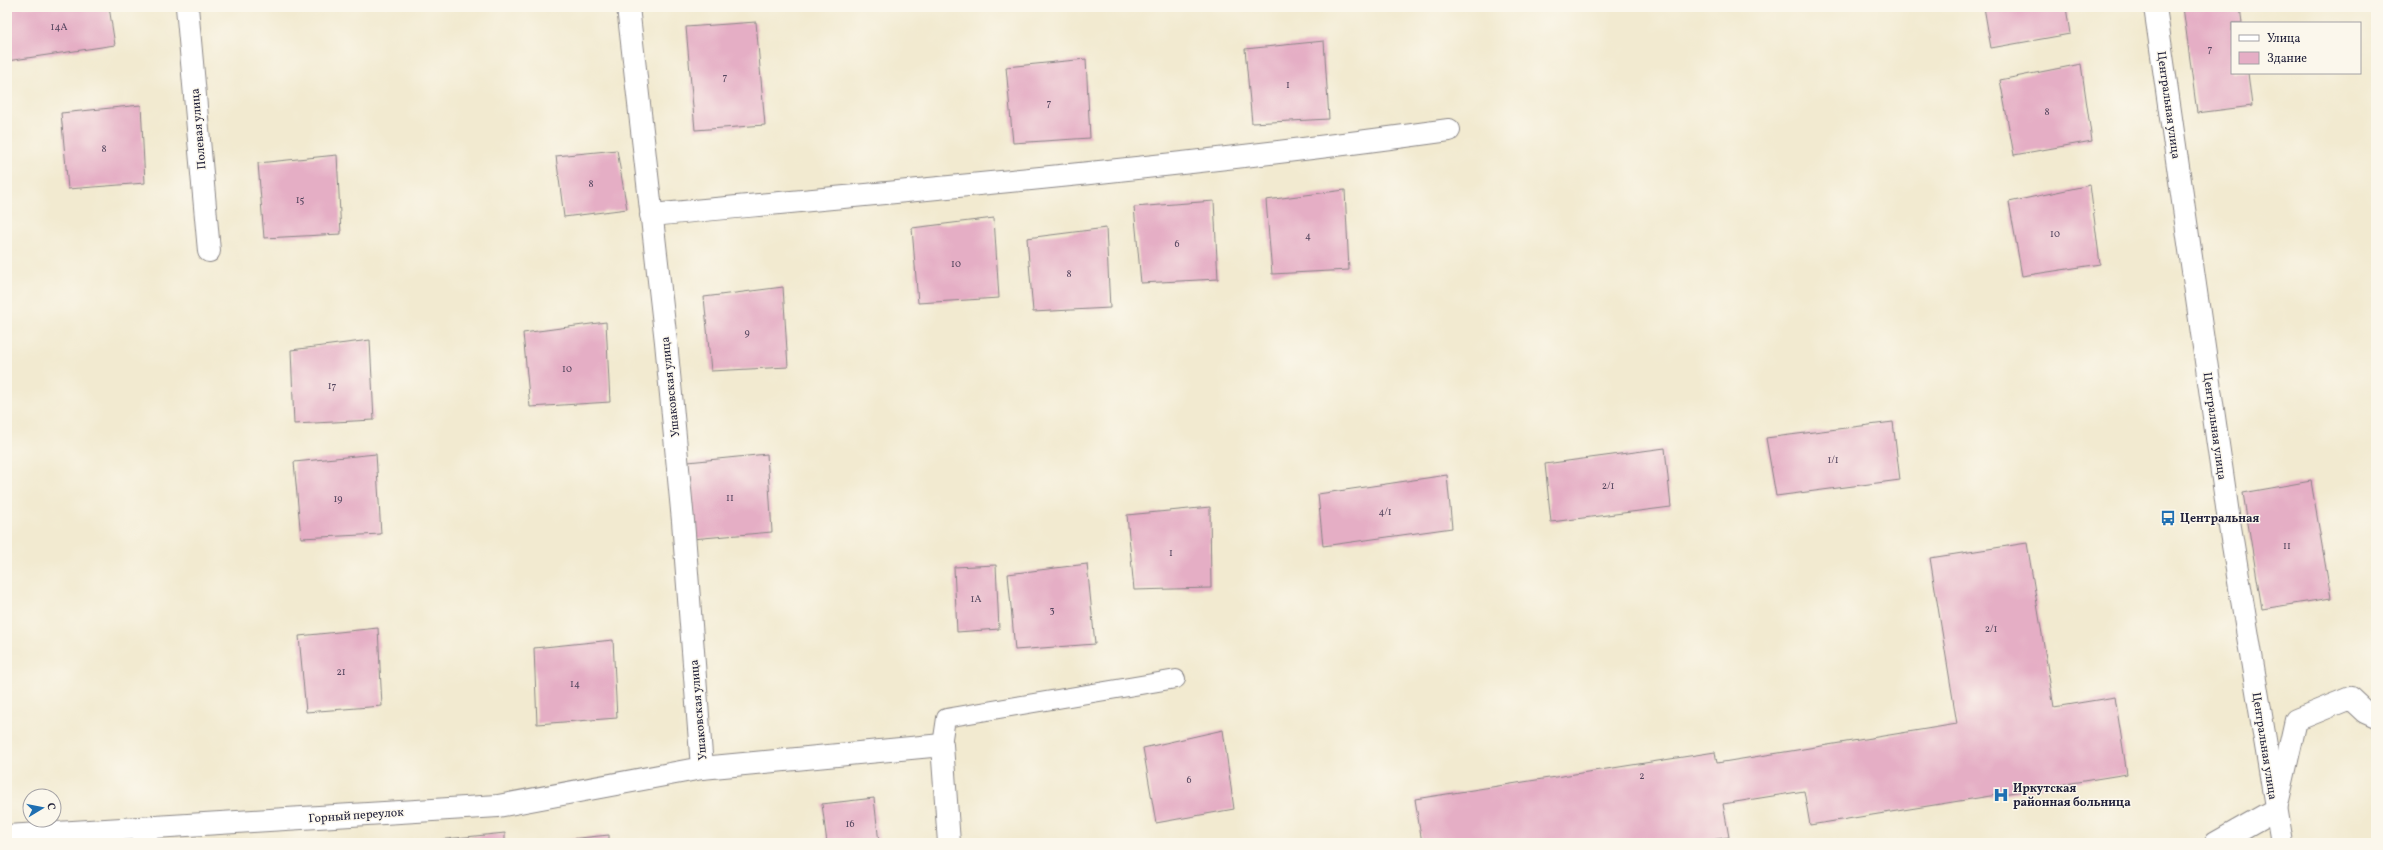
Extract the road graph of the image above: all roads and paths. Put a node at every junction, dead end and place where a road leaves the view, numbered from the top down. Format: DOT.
graph roads {
  1 [pos="187,7"];
  2 [pos="628,7"];
  3 [pos="2155,7"];
  4 [pos="1448,130"];
  5 [pos="651,215"];
  6 [pos="209,252"];
  7 [pos="1176,679"];
  8 [pos="2376,717"];
  9 [pos="942,745"];
  10 [pos="702,768"];
  11 [pos="2276,809"];
  12 [pos="7,836"];
  13 [pos="949,843"];
  14 [pos="2216,843"];
  15 [pos="2282,843"];
  1 -- 6 [label="street, Полевая улица"];
  2 -- 5 [label="street, Ушаковская улица"];
  3 -- 11 [label="street, Центральная улица"];
  4 -- 5 [label="street"];
  5 -- 10 [label="street, Ушаковская улица"];
  7 -- 9 [label="lane"];
  8 -- 11 [label="street"];
  9 -- 10 [label="street, Горный переулок"];
  9 -- 13 [label="street"];
  10 -- 12 [label="street, Горный переулок"];
  11 -- 14 [label="street"];
  11 -- 15 [label="street, Центральная улица"];
}
